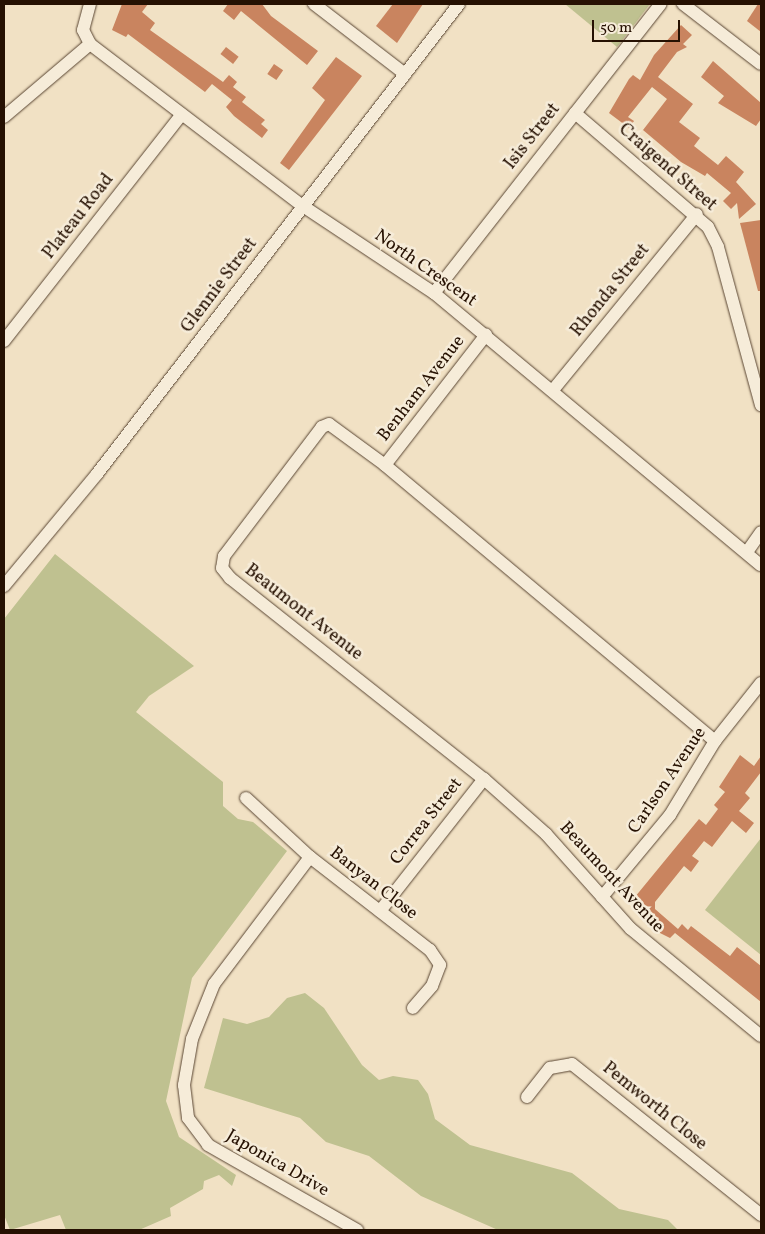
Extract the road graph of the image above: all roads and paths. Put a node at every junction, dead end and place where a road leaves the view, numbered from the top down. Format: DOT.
graph roads {
  1 [pos="90,4"];
  2 [pos="314,4"];
  3 [pos="459,4"];
  4 [pos="660,4"];
  5 [pos="683,4"];
  6 [pos="90,44"];
  7 [pos="761,64"];
  8 [pos="404,74"];
  9 [pos="575,113"];
  10 [pos="182,114"];
  11 [pos="4,117"];
  12 [pos="303,206"];
  13 [pos="697,214"];
  14 [pos="434,293"];
  15 [pos="486,336"];
  16 [pos="4,341"];
  17 [pos="553,390"];
  18 [pos="761,405"];
  19 [pos="385,465"];
  20 [pos="761,532"];
  21 [pos="747,552"];
  22 [pos="761,564"];
  23 [pos="4,586"];
  24 [pos="761,683"];
  25 [pos="715,741"];
  26 [pos="484,779"];
  27 [pos="246,798"];
  28 [pos="310,857"];
  29 [pos="602,897"];
  30 [pos="380,911"];
  31 [pos="413,1008"];
  32 [pos="761,1036"];
  33 [pos="527,1097"];
  34 [pos="761,1215"];
  35 [pos="357,1230"];
  1 -- 6 [label="street"];
  2 -- 8 [label="street"];
  3 -- 8 [label="street, Glennie Street"];
  4 -- 9 [label="street, Isis Street"];
  5 -- 7 [label="street"];
  6 -- 10 [label="street, North Crescent"];
  6 -- 11 [label="street"];
  8 -- 12 [label="street, Glennie Street"];
  9 -- 13 [label="street, Craigend Street"];
  9 -- 14 [label="street, Isis Street"];
  10 -- 12 [label="street, North Crescent"];
  10 -- 16 [label="street, Plateau Road"];
  12 -- 14 [label="street, North Crescent"];
  12 -- 23 [label="street, Glennie Street"];
  13 -- 17 [label="street, Rhonda Street"];
  13 -- 18 [label="street, Craigend Street"];
  14 -- 15 [label="street, North Crescent"];
  15 -- 17 [label="street, North Crescent"];
  15 -- 19 [label="street, Benham Avenue"];
  17 -- 21 [label="street, North Crescent"];
  19 -- 25 [label="street, Beaumont Avenue"];
  19 -- 26 [label="street, Beaumont Avenue"];
  20 -- 21 [label="street"];
  21 -- 22 [label="street, North Crescent"];
  24 -- 25 [label="street, Carlson Avenue"];
  25 -- 29 [label="street, Carlson Avenue"];
  26 -- 29 [label="street, Beaumont Avenue"];
  26 -- 30 [label="street, Correa Street"];
  27 -- 28 [label="street, Banyan Close"];
  28 -- 30 [label="street, Banyan Close"];
  28 -- 35 [label="street, Japonica Drive"];
  29 -- 32 [label="street, Beaumont Avenue"];
  30 -- 31 [label="street, Banyan Close"];
  33 -- 34 [label="street, Pemworth Close"];
}
